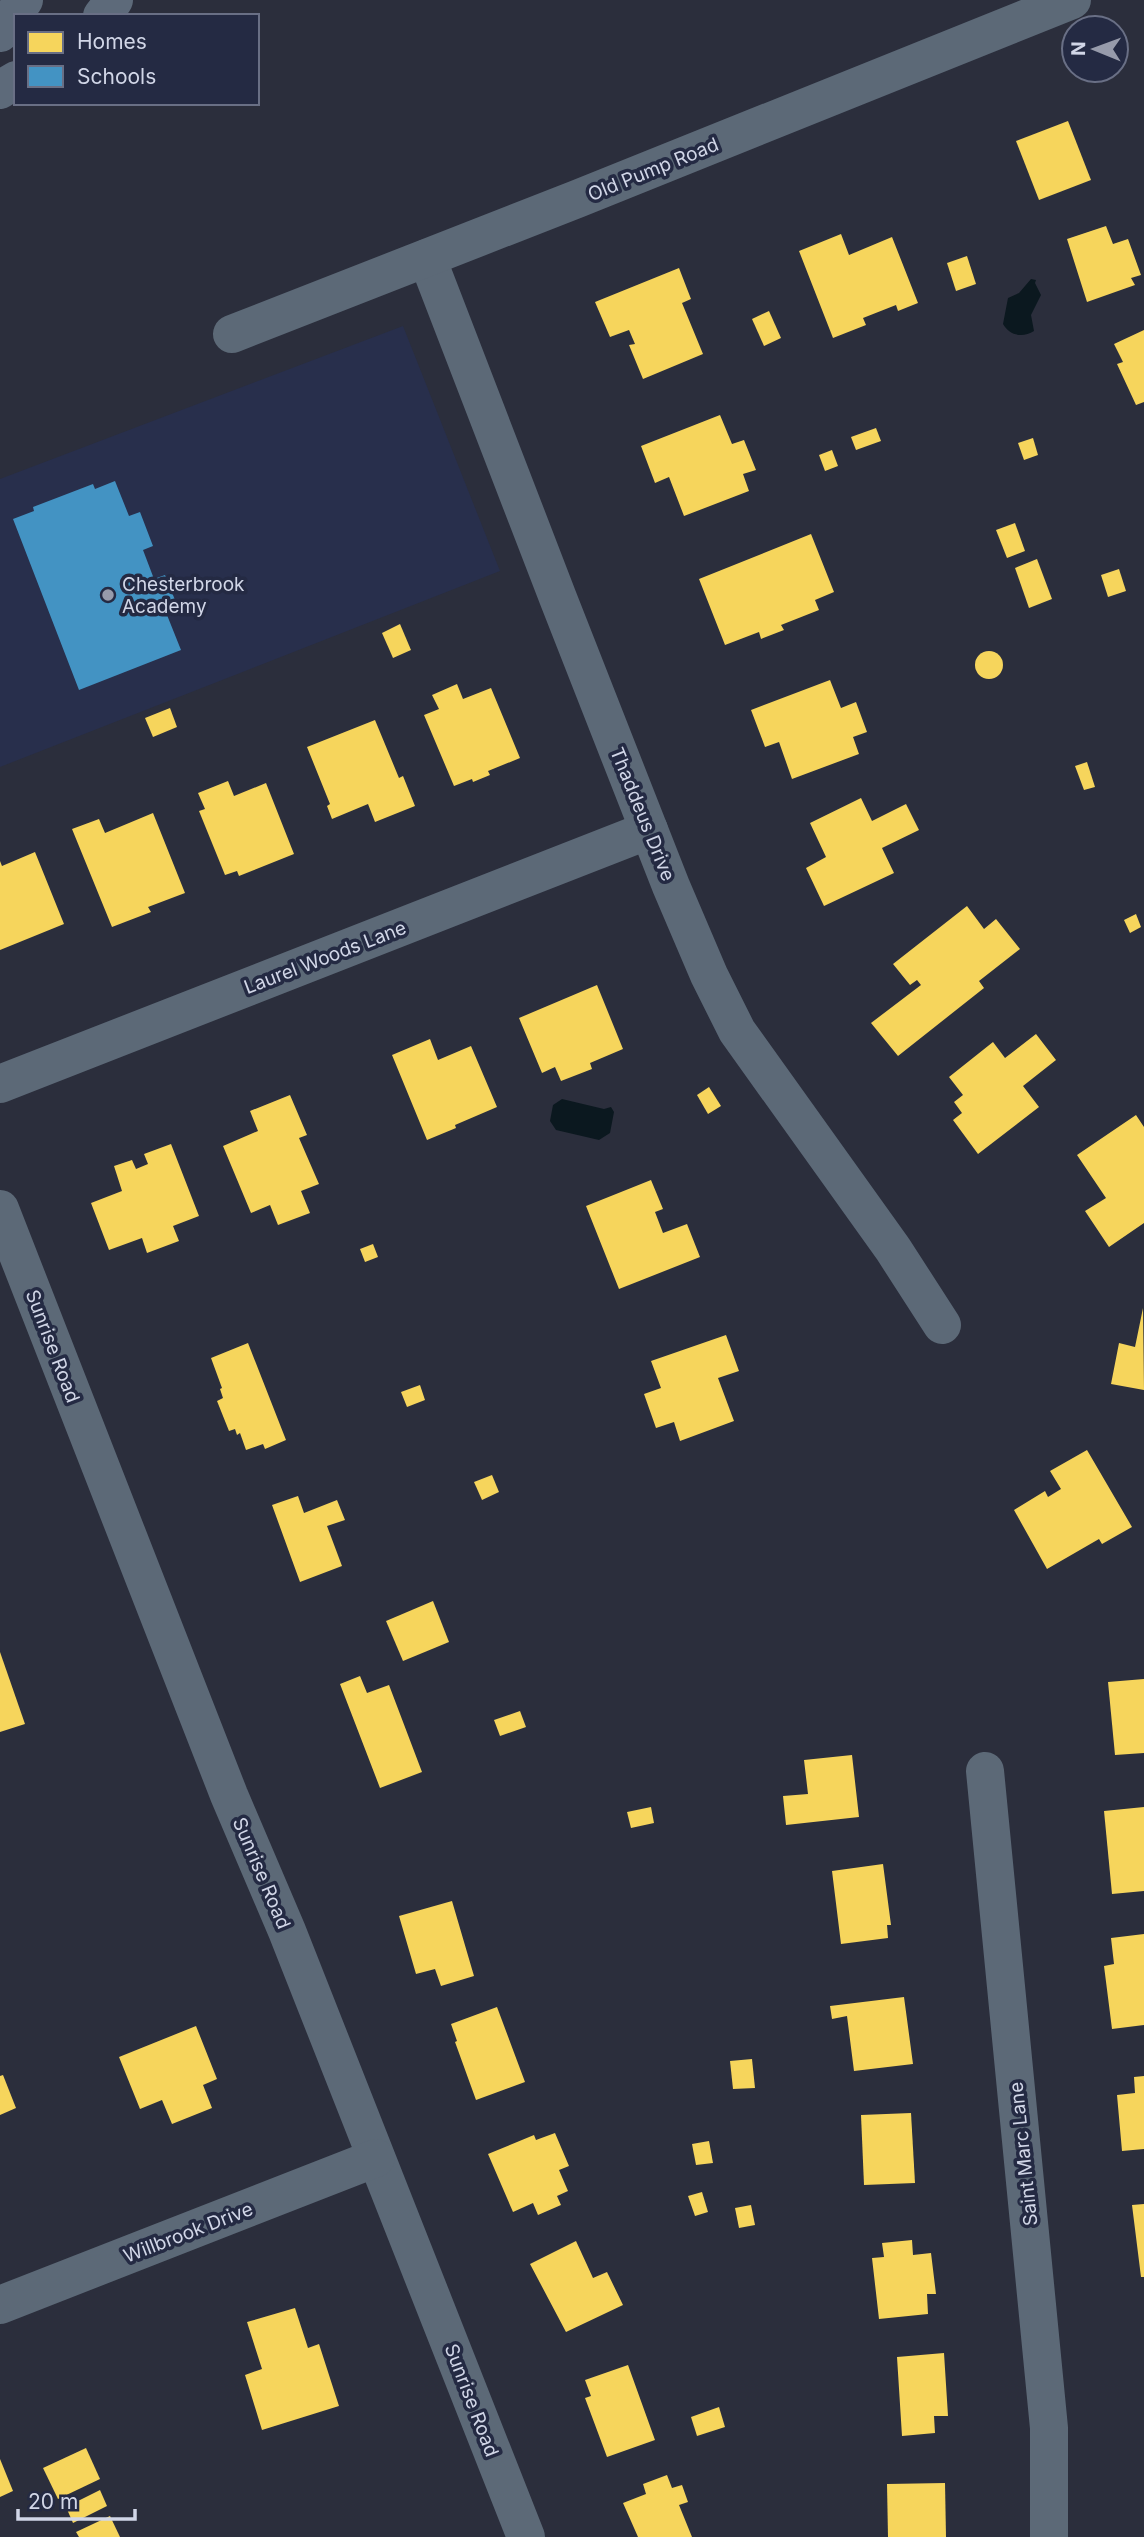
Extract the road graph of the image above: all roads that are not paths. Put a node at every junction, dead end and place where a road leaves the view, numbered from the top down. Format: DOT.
graph roads {
  1 [pos="24,0"];
  2 [pos="1072,0"];
  3 [pos="0,33"];
  4 [pos="427,258"];
  5 [pos="232,334"];
  6 [pos="649,830"];
  7 [pos="0,1084"];
  8 [pos="0,1209"];
  9 [pos="943,1325"];
  10 [pos="985,1771"];
  11 [pos="376,2158"];
  12 [pos="0,2305"];
  13 [pos="526,2537"];
  14 [pos="1049,2537"];
  1 -- 3 [label="main road"];
  2 -- 4 [label="street, Old Pump Road"];
  4 -- 5 [label="street, Old Pump Road"];
  4 -- 6 [label="street, Thaddeus Drive"];
  6 -- 7 [label="street, Laurel Woods Lane"];
  6 -- 9 [label="street, Thaddeus Drive"];
  8 -- 11 [label="street, Sunrise Road"];
  10 -- 14 [label="street, Saint Marc Lane"];
  11 -- 12 [label="street, Willbrook Drive"];
  11 -- 13 [label="street, Sunrise Road"];
}
